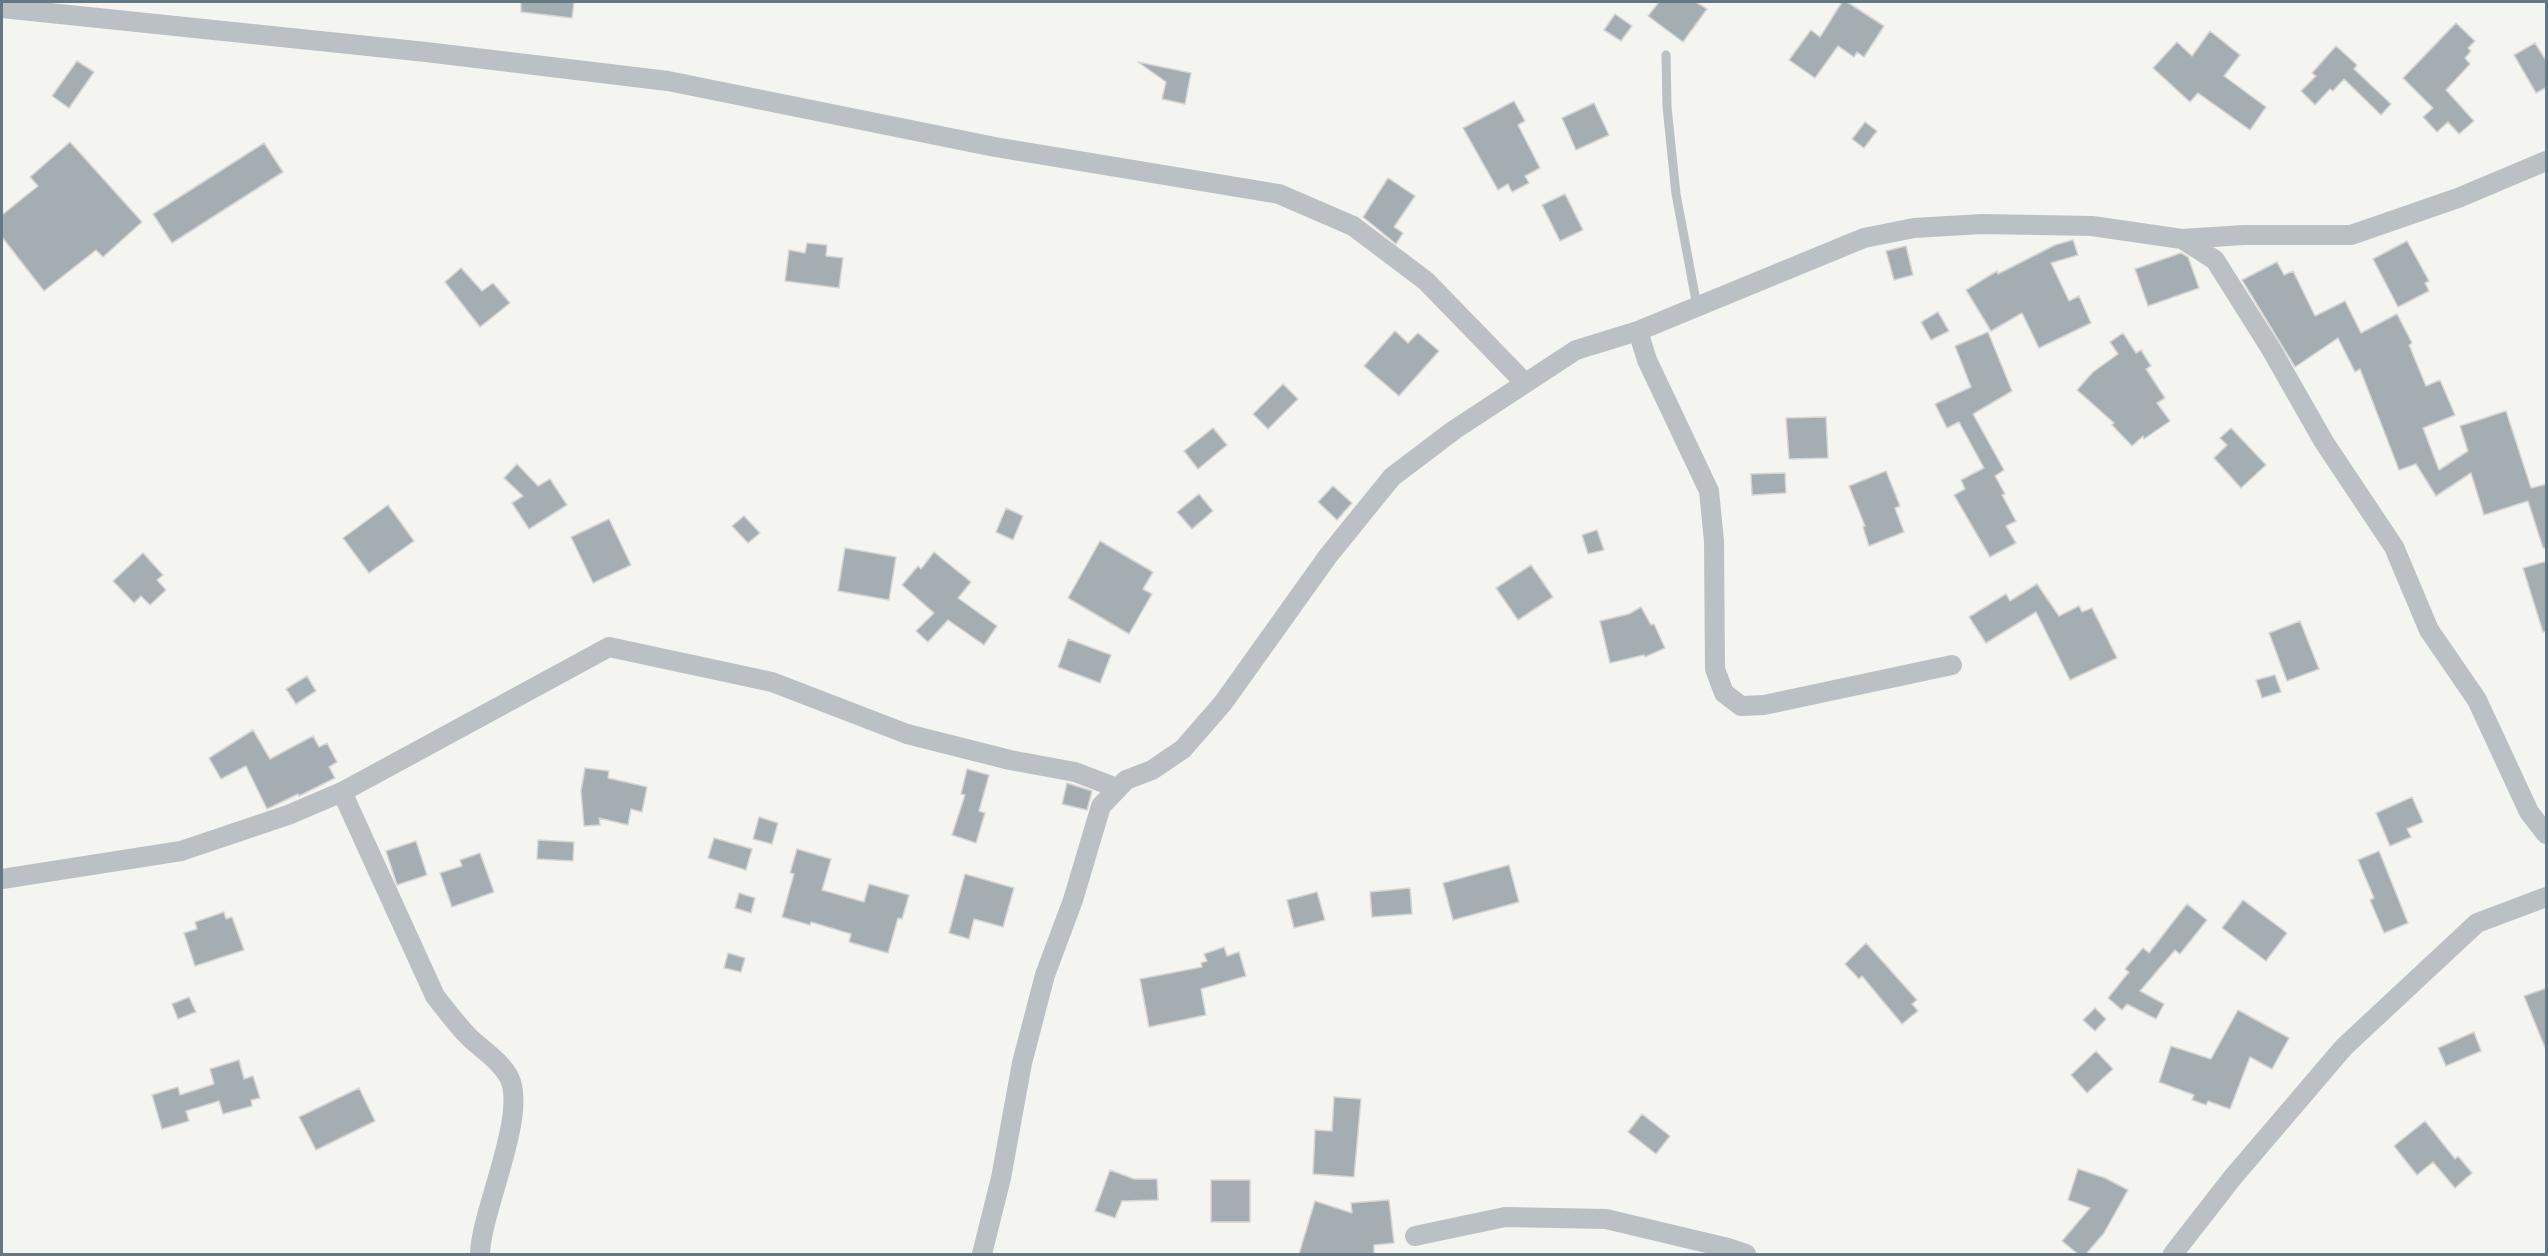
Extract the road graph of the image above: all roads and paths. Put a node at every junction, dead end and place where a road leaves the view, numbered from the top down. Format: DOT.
graph roads {
  1 [pos="2,9"];
  2 [pos="1666,55"];
  3 [pos="2547,161"];
  4 [pos="2182,239"];
  5 [pos="1697,306"];
  6 [pos="1638,331"];
  7 [pos="1525,383"];
  8 [pos="1952,665"];
  9 [pos="1117,788"];
  10 [pos="342,792"];
  11 [pos="2547,834"];
  12 [pos="2,879"];
  13 [pos="2547,897"];
  14 [pos="1415,1236"];
  15 [pos="480,1254"];
  16 [pos="982,1254"];
  17 [pos="1746,1254"];
  18 [pos="2173,1254"];
  1 -- 7 [label="street"];
  2 -- 5 [label="lane"];
  3 -- 4 [label="street"];
  4 -- 5 [label="street"];
  4 -- 11 [label="street"];
  5 -- 6 [label="street"];
  6 -- 7 [label="street"];
  6 -- 8 [label="street"];
  7 -- 9 [label="street"];
  9 -- 10 [label="street"];
  9 -- 16 [label="street"];
  10 -- 12 [label="street"];
  10 -- 15 [label="street"];
  13 -- 18 [label="street"];
  14 -- 17 [label="street"];
}
